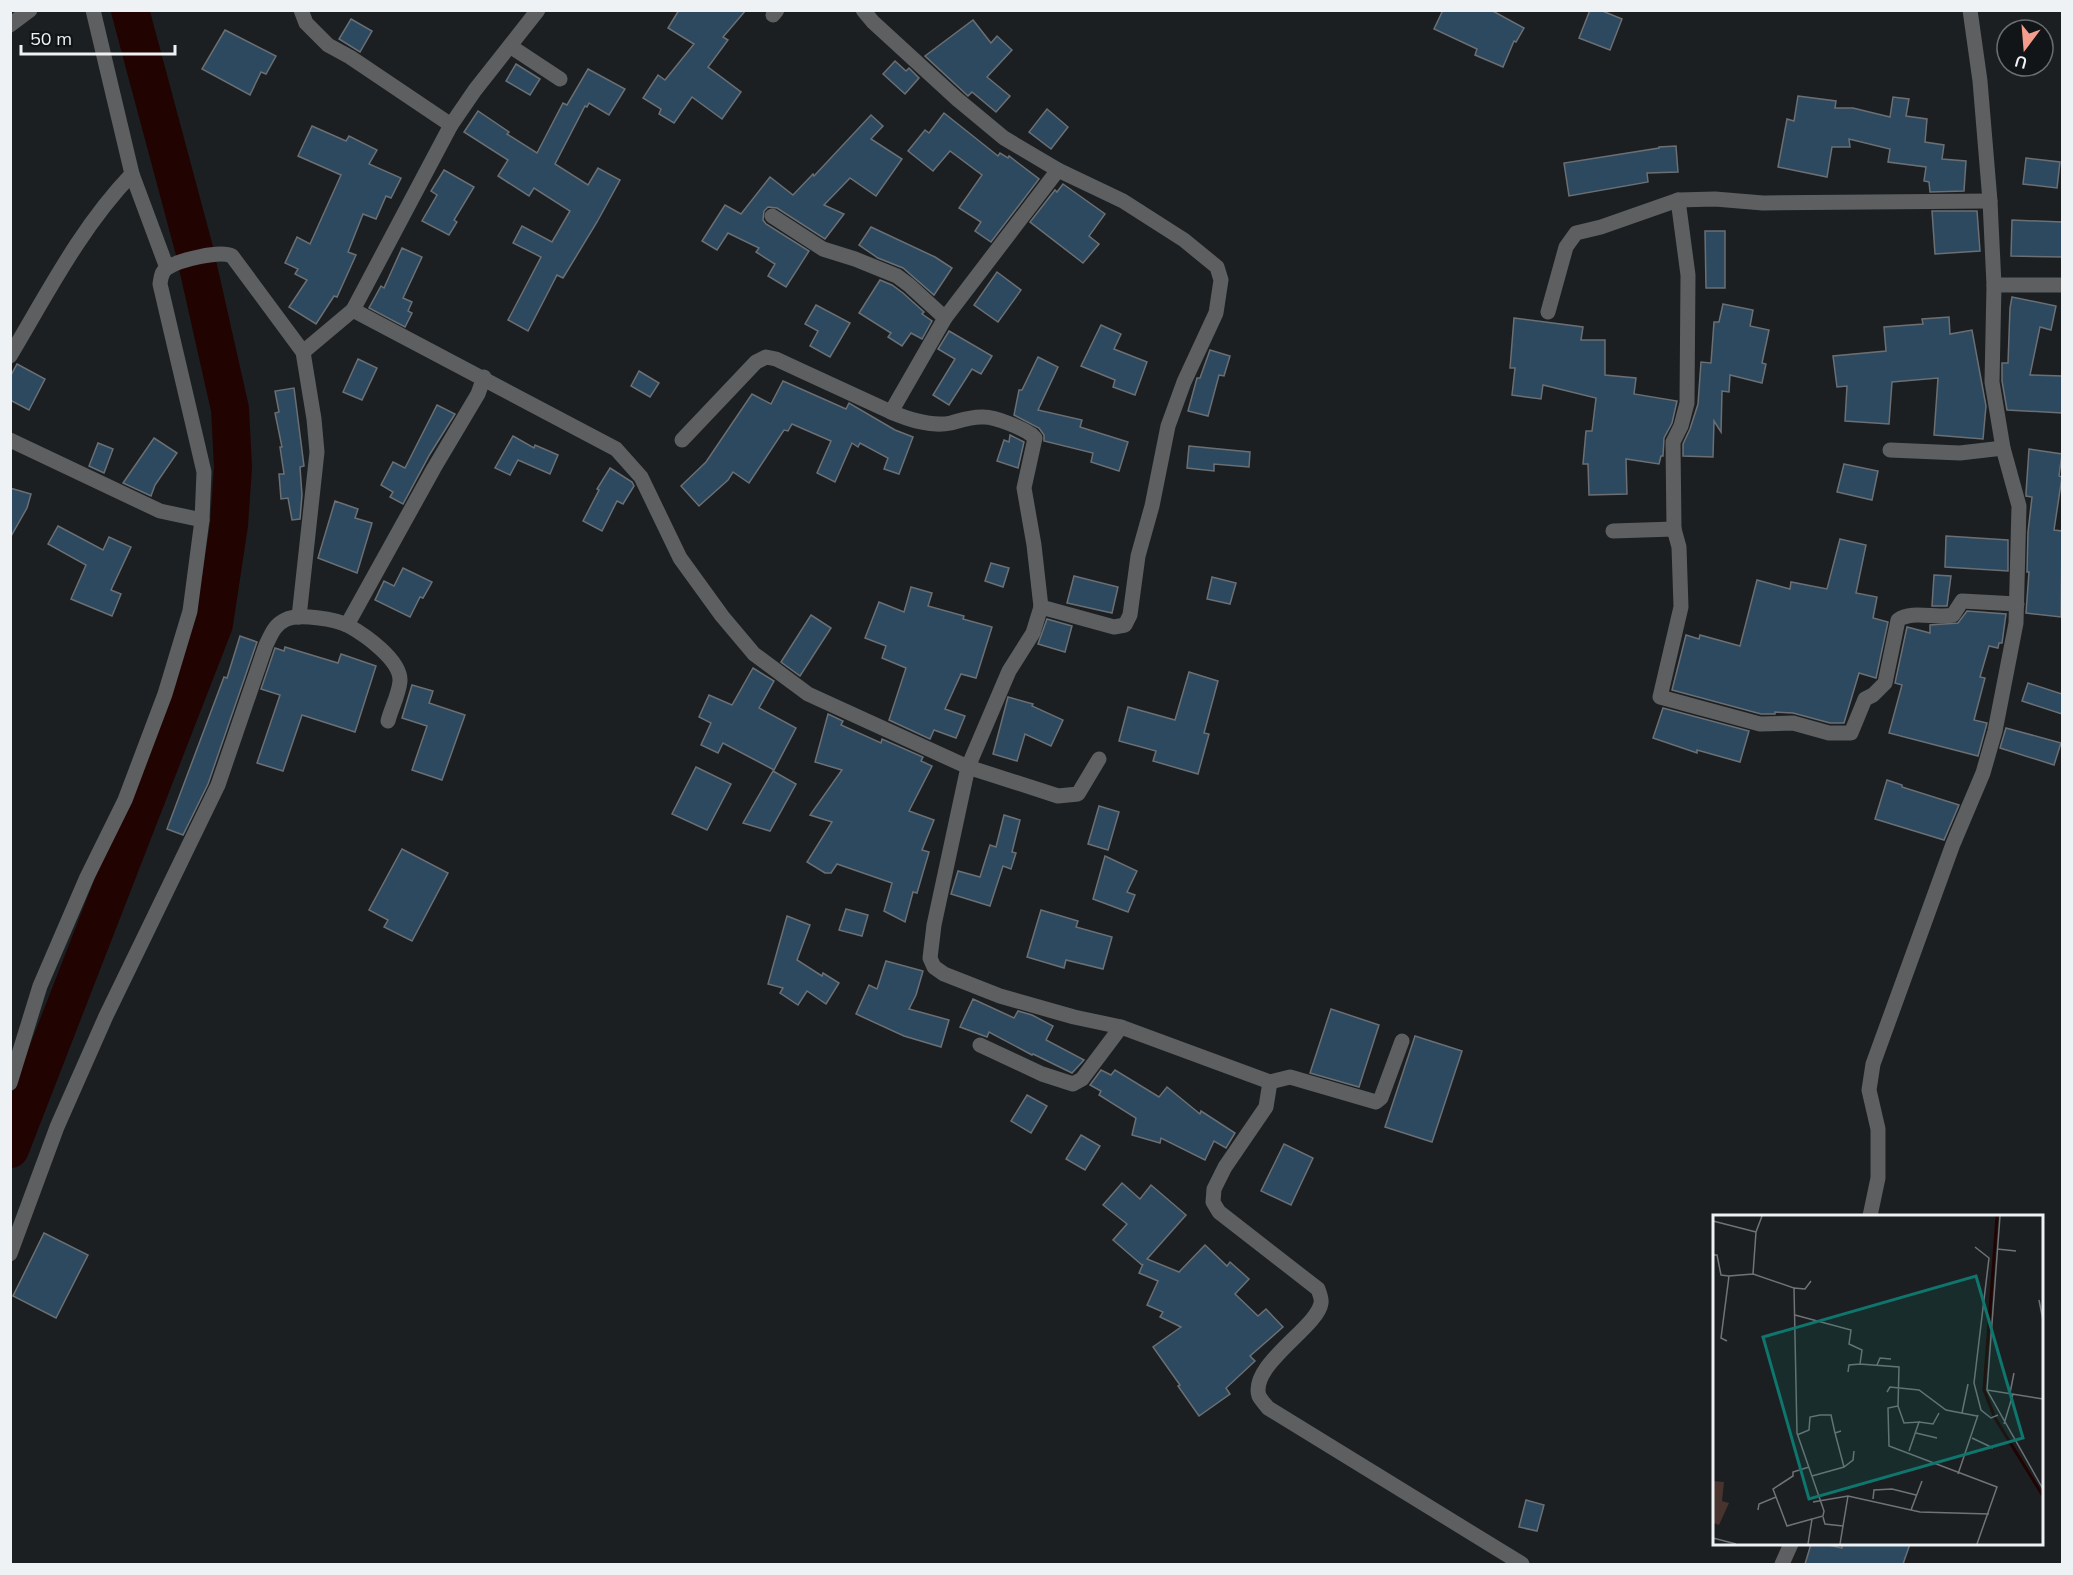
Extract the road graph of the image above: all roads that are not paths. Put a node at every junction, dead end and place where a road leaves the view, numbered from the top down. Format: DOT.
graph roads {
  1 [pos="30,10"];
  2 [pos="93,10"];
  3 [pos="301,10"];
  4 [pos="538,10"];
  5 [pos="863,10"];
  6 [pos="1970,10"];
  7 [pos="10,25"];
  8 [pos="510,46"];
  9 [pos="560,79"];
  10 [pos="451,125"];
  11 [pos="1058,170"];
  12 [pos="132,174"];
  13 [pos="1678,200"];
  14 [pos="1990,201"];
  15 [pos="772,216"];
  16 [pos="172,266"];
  17 [pos="1994,285"];
  18 [pos="2062,285"];
  19 [pos="353,310"];
  20 [pos="1548,312"];
  21 [pos="945,318"];
  22 [pos="303,352"];
  23 [pos="10,356"];
  24 [pos="484,377"];
  25 [pos="891,412"];
  26 [pos="10,440"];
  27 [pos="682,440"];
  28 [pos="2003,448"];
  29 [pos="1890,450"];
  30 [pos="202,520"];
  31 [pos="1674,529"];
  32 [pos="1613,531"];
  33 [pos="2017,604"];
  34 [pos="1041,607"];
  35 [pos="299,616"];
  36 [pos="347,625"];
  37 [pos="387,721"];
  38 [pos="1099,759"];
  39 [pos="968,767"];
  40 [pos="1121,1027"];
  41 [pos="1402,1041"];
  42 [pos="980,1045"];
  43 [pos="1270,1082"];
  44 [pos="10,1083"];
  45 [pos="1870,1215"];
  46 [pos="10,1254"];
  47 [pos="1791,1545"];
  48 [pos="1522,1564"];
  49 [pos="1782,1564"];
  1 -- 7 [label="street"];
  2 -- 12 [label="street"];
  3 -- 10 [label="street"];
  4 -- 8 [label="street"];
  5 -- 11 [label="street"];
  6 -- 14 [label="street"];
  8 -- 9 [label="street"];
  8 -- 10 [label="street"];
  10 -- 19 [label="street"];
  11 -- 21 [label="street"];
  11 -- 34 [label="street"];
  12 -- 16 [label="street"];
  12 -- 23 [label="street"];
  13 -- 14 [label="street"];
  13 -- 20 [label="street"];
  13 -- 31 [label="street"];
  14 -- 17 [label="street"];
  15 -- 21 [label="street"];
  16 -- 22 [label="street"];
  16 -- 30 [label="street"];
  17 -- 18 [label="street"];
  17 -- 28 [label="street"];
  19 -- 22 [label="street"];
  19 -- 24 [label="street"];
  21 -- 25 [label="street"];
  22 -- 35 [label="street"];
  24 -- 36 [label="street"];
  24 -- 39 [label="street"];
  25 -- 27 [label="street"];
  25 -- 34 [label="street"];
  26 -- 30 [label="street"];
  28 -- 29 [label="street"];
  28 -- 33 [label="street"];
  30 -- 44 [label="street"];
  31 -- 32 [label="street"];
  31 -- 33 [label="street"];
  33 -- 45 [label="street"];
  34 -- 39 [label="street"];
  35 -- 36 [label="street"];
  35 -- 46 [label="street"];
  36 -- 37 [label="street"];
  38 -- 39 [label="street"];
  39 -- 40 [label="street"];
  40 -- 42 [label="street"];
  40 -- 43 [label="street"];
  41 -- 43 [label="street"];
  43 -- 48 [label="street"];
  47 -- 49 [label="street"];
}
